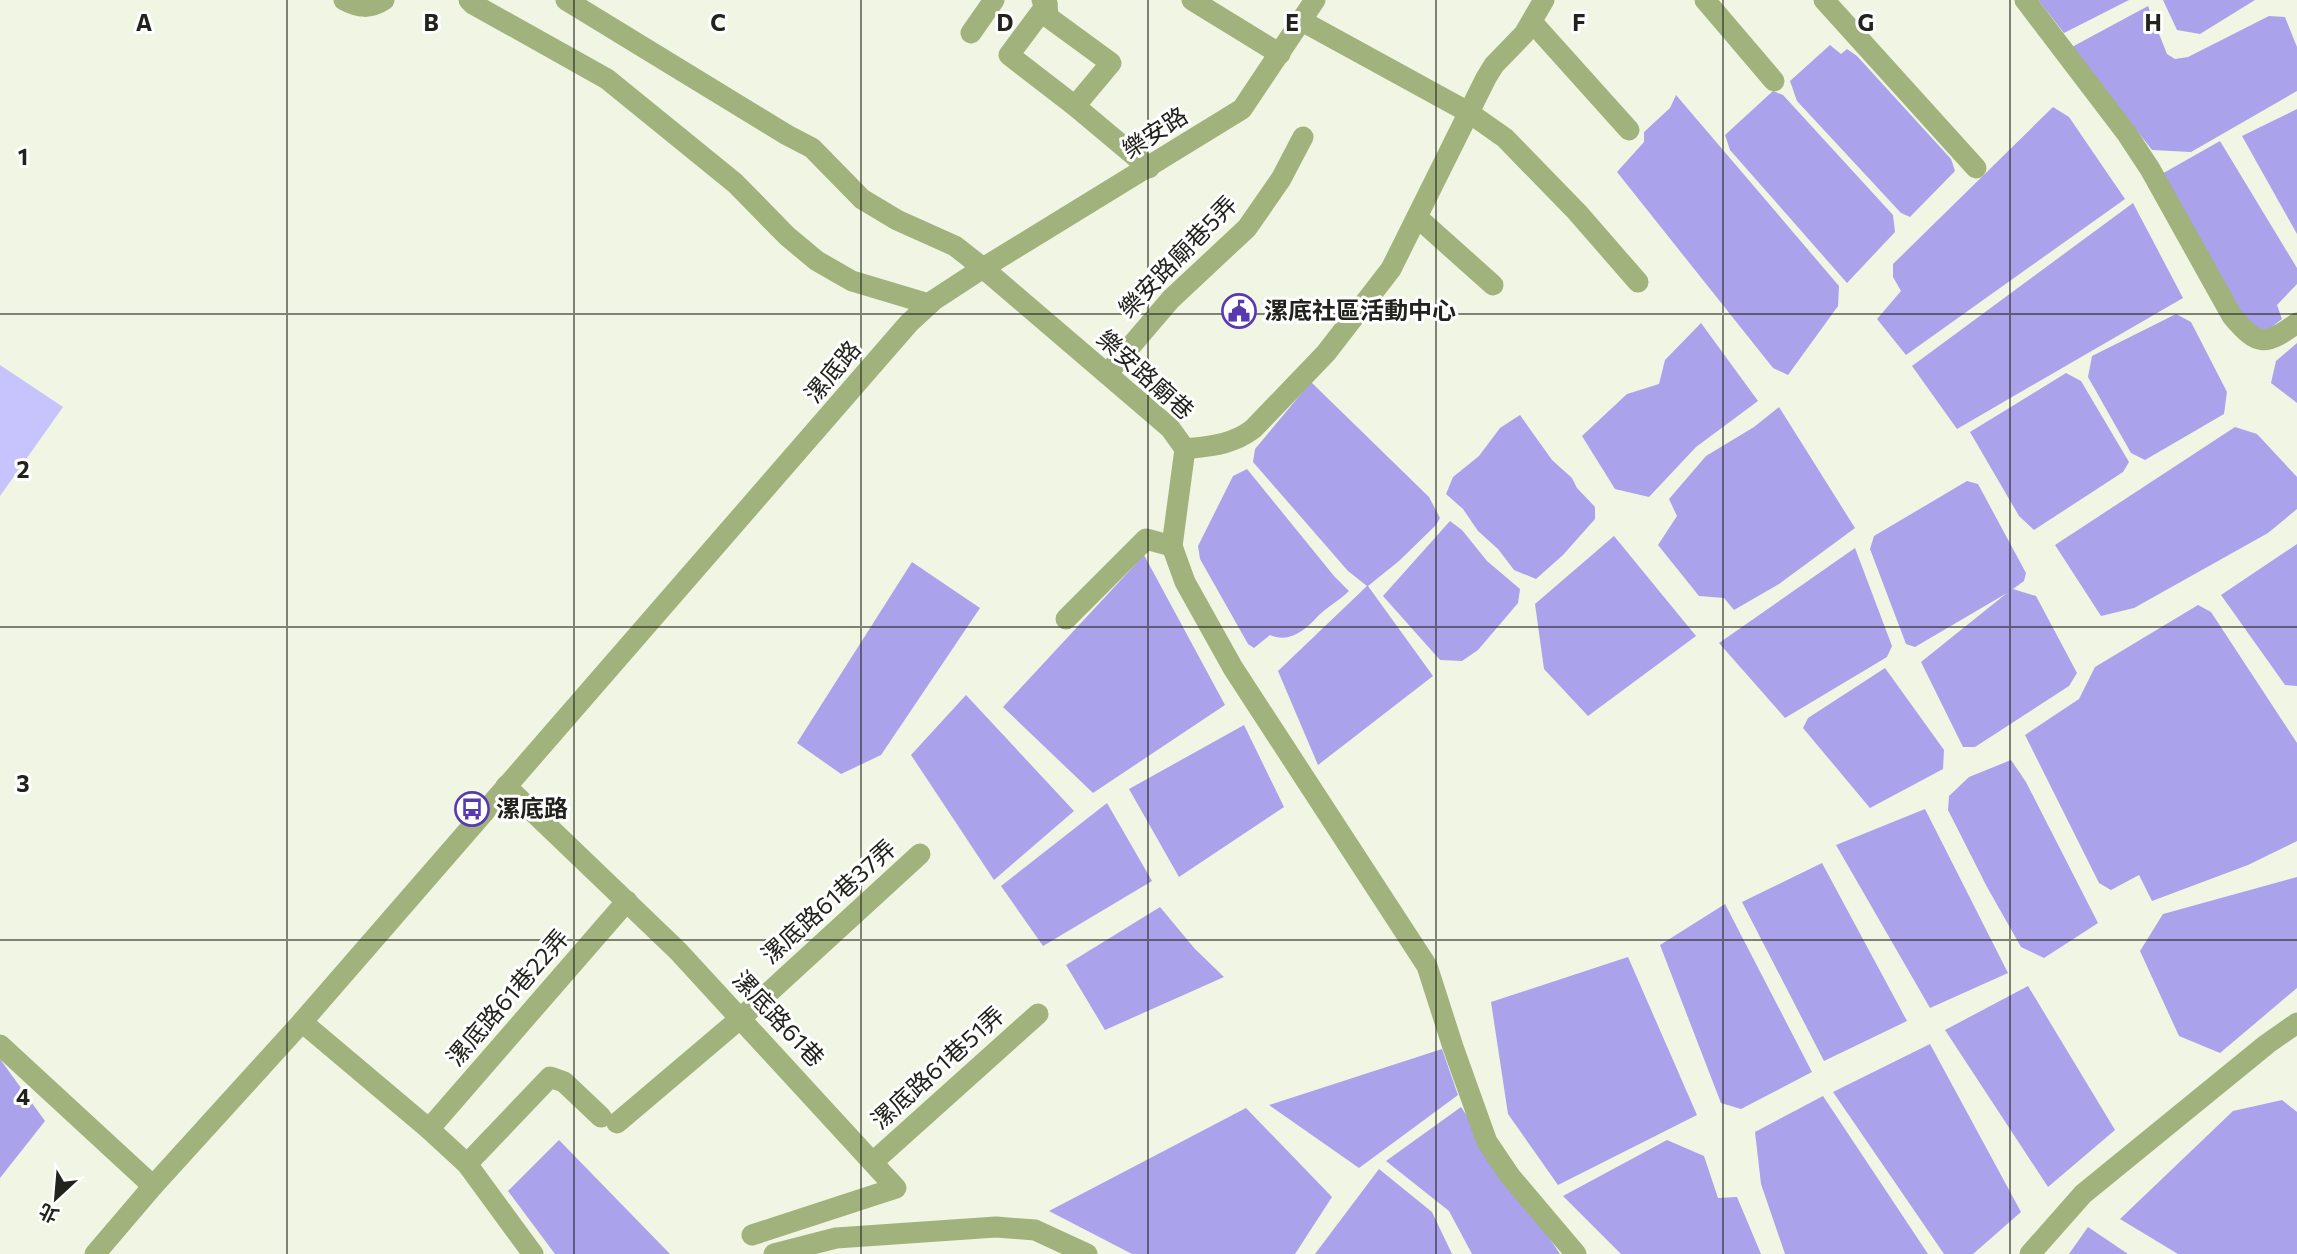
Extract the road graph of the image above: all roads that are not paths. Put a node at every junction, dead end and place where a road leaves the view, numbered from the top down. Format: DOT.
graph roads {
  1 [pos="344,0"];
  2 [pos="384,0"];
  3 [pos="469,0"];
  4 [pos="566,0"];
  5 [pos="993,0"];
  6 [pos="1192,0"];
  7 [pos="1315,0"];
  8 [pos="1544,0"];
  9 [pos="1705,0"];
  10 [pos="1824,0"];
  11 [pos="2025,0"];
  12 [pos="1044,2"];
  13 [pos="1302,21"];
  14 [pos="1532,22"];
  15 [pos="971,33"];
  16 [pos="1280,54"];
  17 [pos="1774,81"];
  18 [pos="1075,106"];
  19 [pos="1468,112"];
  20 [pos="1629,130"];
  21 [pos="1303,137"];
  22 [pos="1149,168"];
  23 [pos="1976,168"];
  24 [pos="1418,217"];
  25 [pos="983,268"];
  26 [pos="1638,282"];
  27 [pos="1493,285"];
  28 [pos="929,304"];
  29 [pos="2297,323"];
  30 [pos="1107,374"];
  31 [pos="1185,449"];
  32 [pos="1172,546"];
  33 [pos="1066,620"];
  34 [pos="506,786"];
  35 [pos="920,854"];
  36 [pos="627,901"];
  37 [pos="1038,1014"];
  38 [pos="742,1017"];
  39 [pos="302,1022"];
  40 [pos="2297,1023"];
  41 [pos="0,1045"];
  42 [pos="429,1129"];
  43 [pos="873,1162"];
  44 [pos="467,1164"];
  45 [pos="153,1186"];
  46 [pos="752,1235"];
  47 [pos="95,1254"];
  48 [pos="533,1254"];
  49 [pos="774,1254"];
  50 [pos="1087,1254"];
  51 [pos="1576,1254"];
  52 [pos="2030,1254"];
  1 -- 2 [label="street"];
  3 -- 28 [label="street"];
  4 -- 25 [label="street, 樂安路廟巷"];
  5 -- 15 [label="street"];
  6 -- 16 [label="street"];
  7 -- 13 [label="street, 樂安路"];
  8 -- 14 [label="street"];
  9 -- 17 [label="street"];
  10 -- 23 [label="street"];
  11 -- 29 [label="street"];
  12 -- 18 [label="street"];
  12 -- 18 [label="street"];
  13 -- 16 [label="street, 樂安路"];
  13 -- 19 [label="street"];
  14 -- 19 [label="street"];
  14 -- 20 [label="street"];
  16 -- 22 [label="street, 樂安路"];
  18 -- 22 [label="street"];
  19 -- 24 [label="street"];
  19 -- 26 [label="street"];
  21 -- 30 [label="street, 樂安路廟巷5弄"];
  22 -- 25 [label="street, 樂安路"];
  24 -- 27 [label="street"];
  24 -- 31 [label="street"];
  25 -- 28 [label="street, 漯底路"];
  25 -- 30 [label="street, 樂安路廟巷"];
  28 -- 34 [label="street, 漯底路"];
  30 -- 31 [label="street, 樂安路廟巷"];
  31 -- 32 [label="street, 樂安路廟巷"];
  32 -- 33 [label="street"];
  32 -- 51 [label="street"];
  34 -- 36 [label="street, 漯底路61巷"];
  34 -- 39 [label="street, 漯底路"];
  35 -- 38 [label="street, 漯底路61巷37弄"];
  36 -- 38 [label="street, 漯底路61巷"];
  36 -- 42 [label="street, 漯底路61巷22弄"];
  37 -- 43 [label="street, 漯底路61巷51弄"];
  38 -- 43 [label="street, 漯底路61巷"];
  38 -- 44 [label="street, 漯底路61巷37弄"];
  39 -- 42 [label="street"];
  39 -- 45 [label="street, 漯底路"];
  40 -- 52 [label="street"];
  41 -- 45 [label="street"];
  42 -- 44 [label="street"];
  43 -- 46 [label="street, 漯底路61巷"];
  44 -- 48 [label="street"];
  45 -- 47 [label="street, 漯底路"];
  49 -- 50 [label="street"];
}
